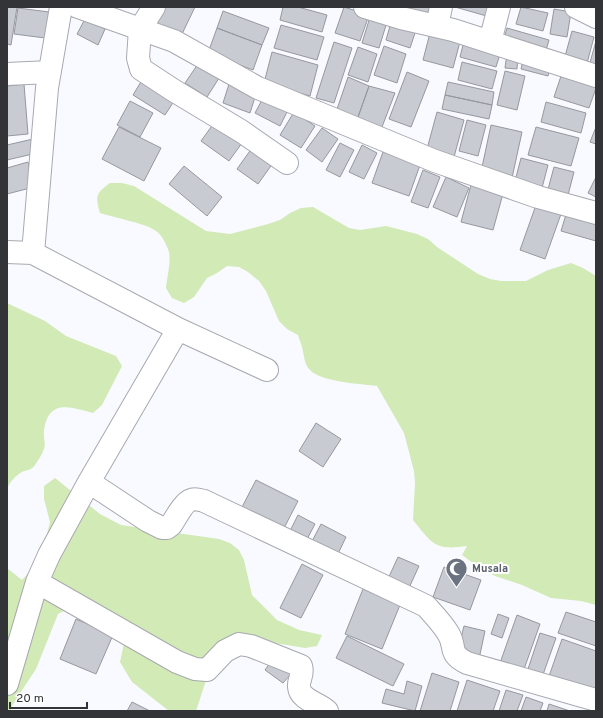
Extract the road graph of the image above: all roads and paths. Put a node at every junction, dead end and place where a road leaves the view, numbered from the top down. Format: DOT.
graph roads {
  1 [pos="61,7"];
  2 [pos="78,7"];
  3 [pos="154,7"];
  4 [pos="365,7"];
  5 [pos="499,7"];
  6 [pos="576,7"];
  7 [pos="596,16"];
  8 [pos="439,17"];
  9 [pos="140,29"];
  10 [pos="490,42"];
  11 [pos="50,72"];
  12 [pos="7,74"];
  13 [pos="596,76"];
  14 [pos="287,163"];
  15 [pos="596,213"];
  16 [pos="7,252"];
  17 [pos="32,253"];
  18 [pos="178,328"];
  19 [pos="267,370"];
  20 [pos="89,482"];
  21 [pos="37,582"];
  22 [pos="7,684"];
  23 [pos="596,700"];
  24 [pos="327,711"];
  1 -- 11 [label="street"];
  2 -- 9 [label="street"];
  3 -- 9 [label="street"];
  4 -- 8 [label="street"];
  5 -- 10 [label="street"];
  6 -- 7 [label="street"];
  8 -- 10 [label="street"];
  9 -- 14 [label="street"];
  9 -- 15 [label="street"];
  10 -- 13 [label="street"];
  11 -- 12 [label="street"];
  11 -- 17 [label="street"];
  16 -- 17 [label="street"];
  17 -- 18 [label="street"];
  18 -- 19 [label="street"];
  18 -- 20 [label="street"];
  20 -- 21 [label="street"];
  20 -- 23 [label="street"];
  21 -- 22 [label="street"];
  21 -- 24 [label="street"];
}
